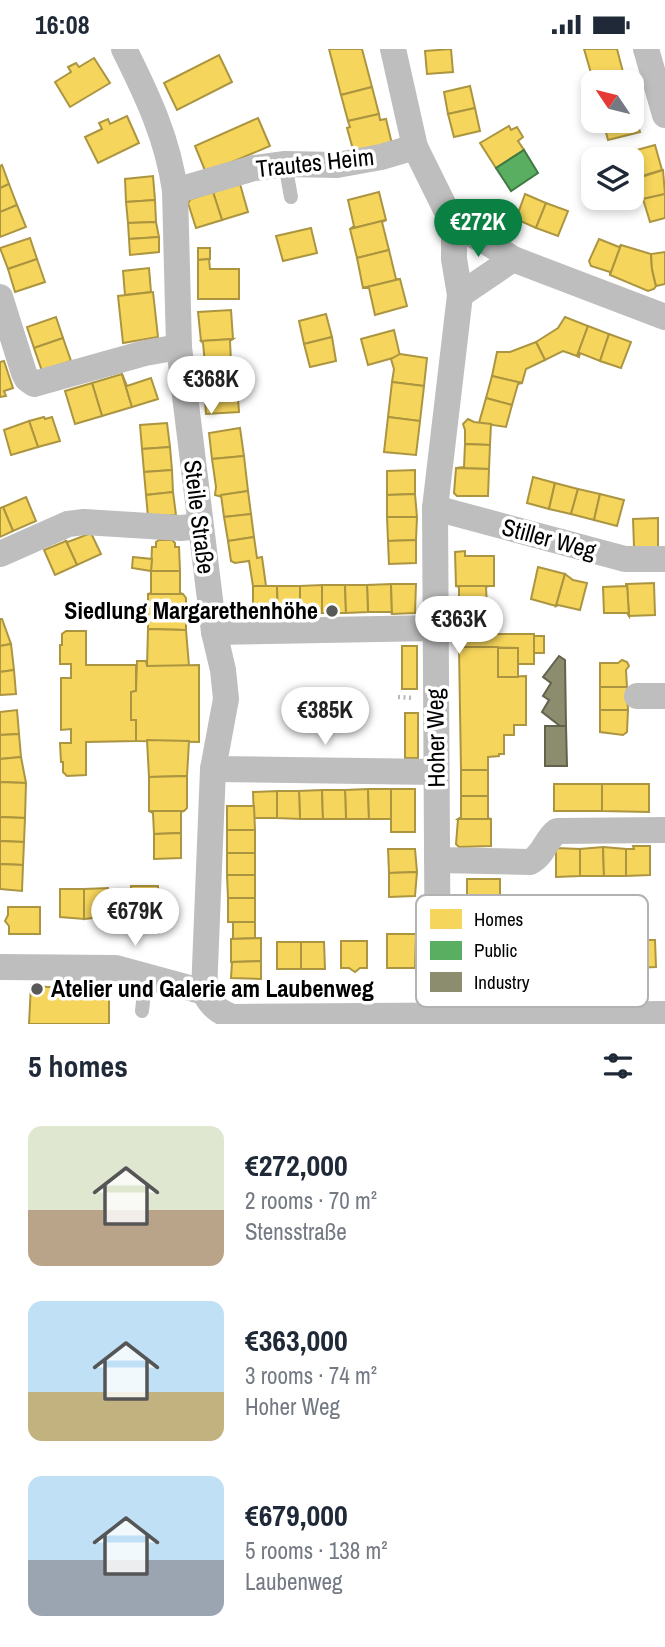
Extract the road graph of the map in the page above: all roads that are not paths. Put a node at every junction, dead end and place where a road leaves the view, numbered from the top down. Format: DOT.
graph roads {
  1 [pos="124,49"];
  2 [pos="393,49"];
  3 [pos="646,49"];
  4 [pos="665,115"];
  5 [pos="415,147"];
  6 [pos="285,164"];
  7 [pos="175,191"];
  8 [pos="291,197"];
  9 [pos="454,226"];
  10 [pos="513,259"];
  11 [pos="460,295"];
  12 [pos="0,297"];
  13 [pos="663,314"];
  14 [pos="179,347"];
  15 [pos="435,508"];
  16 [pos="200,526"];
  17 [pos="0,554"];
  18 [pos="665,559"];
  19 [pos="435,628"];
  20 [pos="214,632"];
  21 [pos="637,696"];
  22 [pos="665,696"];
  23 [pos="213,769"];
  24 [pos="436,772"];
  25 [pos="665,830"];
  26 [pos="437,860"];
  27 [pos="437,895"];
  28 [pos="0,967"];
  29 [pos="146,975"];
  30 [pos="204,992"];
  31 [pos="438,1007"];
  32 [pos="142,1011"];
  33 [pos="665,1014"];
  34 [pos="438,1015"];
  35 [pos="574,1019"];
  36 [pos="255,1021"];
  1 -- 7 [label="street, Steile Straße"];
  2 -- 5 [label="street"];
  3 -- 4 [label="street"];
  5 -- 6 [label="street, Trautes Heim"];
  5 -- 9 [label="street"];
  6 -- 7 [label="street, Trautes Heim"];
  6 -- 8 [label="lane"];
  7 -- 14 [label="street, Steile Straße"];
  9 -- 10 [label="street"];
  9 -- 11 [label="street, Hoher Weg"];
  10 -- 11 [label="street"];
  10 -- 13 [label="street"];
  11 -- 15 [label="street, Hoher Weg"];
  12 -- 14 [label="street"];
  14 -- 16 [label="street, Steile Straße"];
  15 -- 18 [label="street, Stiller Weg"];
  15 -- 19 [label="street, Hoher Weg"];
  16 -- 17 [label="street"];
  16 -- 20 [label="street, Steile Straße"];
  19 -- 20 [label="street"];
  19 -- 24 [label="street, Hoher Weg"];
  20 -- 23 [label="street, Steile Straße"];
  21 -- 22 [label="street"];
  23 -- 24 [label="street"];
  23 -- 30 [label="street, Steile Straße"];
  24 -- 26 [label="street, Hoher Weg"];
  25 -- 26 [label="street"];
  26 -- 27 [label="street, Hoher Weg"];
  28 -- 29 [label="street"];
  29 -- 30 [label="street"];
  29 -- 32 [label="lane"];
  30 -- 36 [label="street"];
  31 -- 34 [label="street, Hoher Weg"];
  33 -- 35 [label="street"];
  34 -- 35 [label="street"];
  34 -- 36 [label="street"];
}
